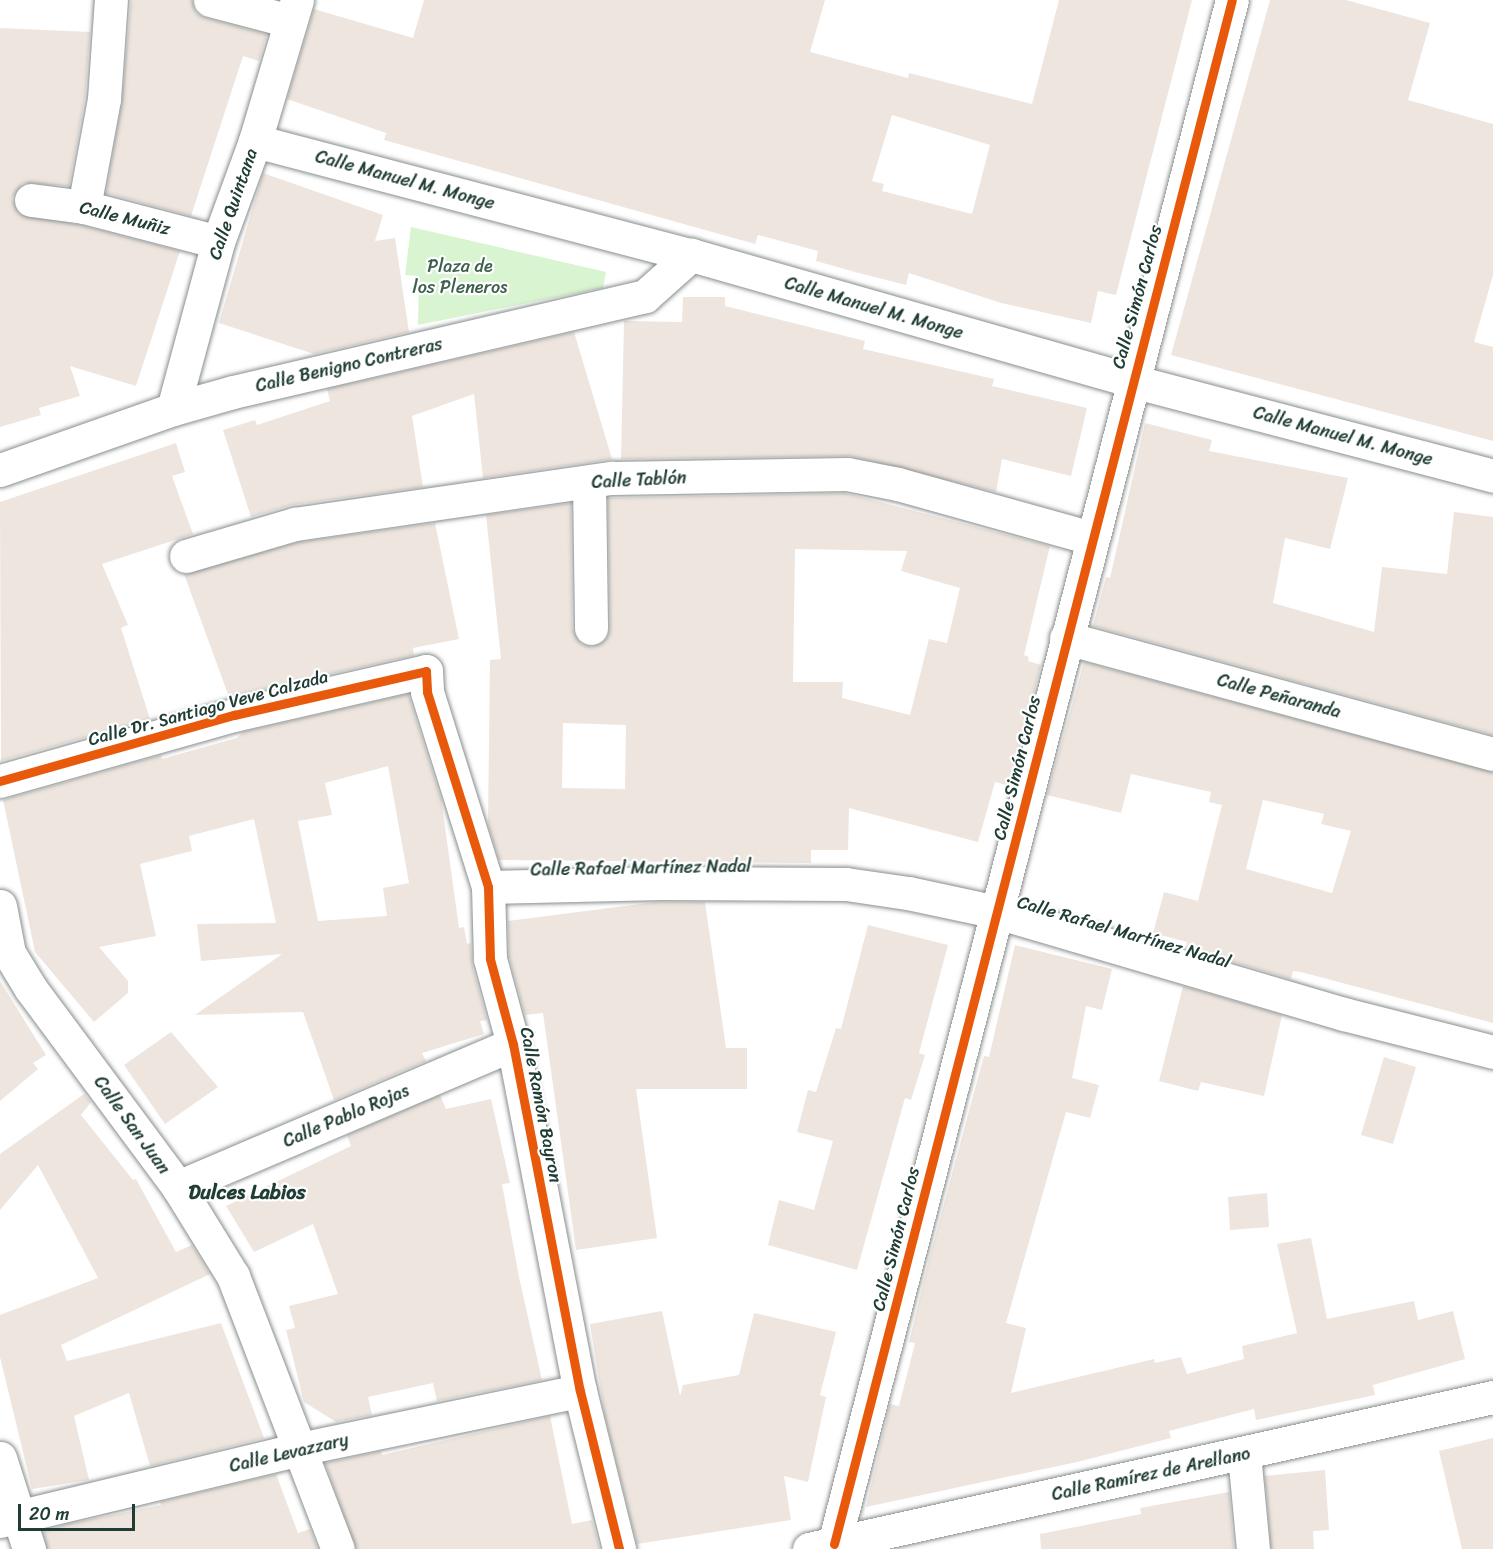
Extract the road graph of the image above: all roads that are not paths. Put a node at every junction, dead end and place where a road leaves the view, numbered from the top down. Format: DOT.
graph roads {
  1 [pos="111,0"];
  2 [pos="210,0"];
  3 [pos="1232,0"];
  4 [pos="293,10"];
  5 [pos="255,141"];
  6 [pos="31,200"];
  7 [pos="84,207"];
  8 [pos="218,242"];
  9 [pos="691,255"];
  10 [pos="1132,381"];
  11 [pos="174,409"];
  12 [pos="0,470"];
  13 [pos="1493,476"];
  14 [pos="589,482"];
  15 [pos="1092,538"];
  16 [pos="186,556"];
  17 [pos="591,628"];
  18 [pos="1066,638"];
  19 [pos="426,671"];
  20 [pos="1493,754"];
  21 [pos="0,781"];
  22 [pos="488,887"];
  23 [pos="0,906"];
  24 [pos="997,912"];
  25 [pos="513,1044"];
  26 [pos="1493,1052"];
  27 [pos="178,1187"];
  28 [pos="580,1390"];
  29 [pos="1493,1397"];
  30 [pos="299,1449"];
  31 [pos="1244,1454"];
  32 [pos="0,1458"];
  33 [pos="10,1519"];
  34 [pos="820,1547"];
  35 [pos="29,1549"];
  36 [pos="338,1549"];
  37 [pos="619,1549"];
  38 [pos="1253,1549"];
  1 -- 7 [label="street"];
  2 -- 4 [label="street"];
  3 -- 10 [label="street, Calle Simón Carlos"];
  4 -- 5 [label="street, Calle Quintana"];
  5 -- 8 [label="street, Calle Quintana"];
  5 -- 9 [label="street, Calle Manuel M. Monge"];
  6 -- 7 [label="street, Calle Muñiz"];
  7 -- 8 [label="street, Calle Muñiz"];
  8 -- 11 [label="street, Calle Quintana"];
  9 -- 10 [label="street, Calle Manuel M. Monge"];
  9 -- 11 [label="street, Calle Benigno Contreras"];
  10 -- 13 [label="street, Calle Manuel M. Monge"];
  10 -- 15 [label="street, Calle Simón Carlos"];
  11 -- 12 [label="street, Calle Benigno Contreras"];
  14 -- 15 [label="street, Calle Tablón"];
  14 -- 16 [label="street, Calle Tablón"];
  14 -- 17 [label="street"];
  15 -- 18 [label="street, Calle Simón Carlos"];
  18 -- 20 [label="street, Calle Peñaranda"];
  18 -- 24 [label="street, Calle Simón Carlos"];
  19 -- 21 [label="street, Calle Dr. Santiago Veve Calzada"];
  19 -- 22 [label="street, Calle Ramón Bayron"];
  22 -- 24 [label="street, Calle Rafael Martínez Nadal"];
  22 -- 25 [label="street, Calle Ramón Bayron"];
  23 -- 27 [label="street, Calle San Juan"];
  24 -- 26 [label="street, Calle Rafael Martínez Nadal"];
  24 -- 34 [label="street, Calle Simón Carlos"];
  25 -- 27 [label="street, Calle Pablo Rojas"];
  25 -- 28 [label="street, Calle Ramón Bayron"];
  27 -- 30 [label="street, Calle San Juan"];
  28 -- 30 [label="street, Calle Levazzary"];
  28 -- 37 [label="street, Calle Ramón Bayron"];
  29 -- 31 [label="street, Calle Ramírez de Arellano"];
  30 -- 33 [label="street, Calle Levazzary"];
  30 -- 36 [label="street, Calle San Juan"];
  31 -- 34 [label="street, Calle Ramírez de Arellano"];
  31 -- 38 [label="street"];
  32 -- 33 [label="street"];
  33 -- 35 [label="street"];
}
